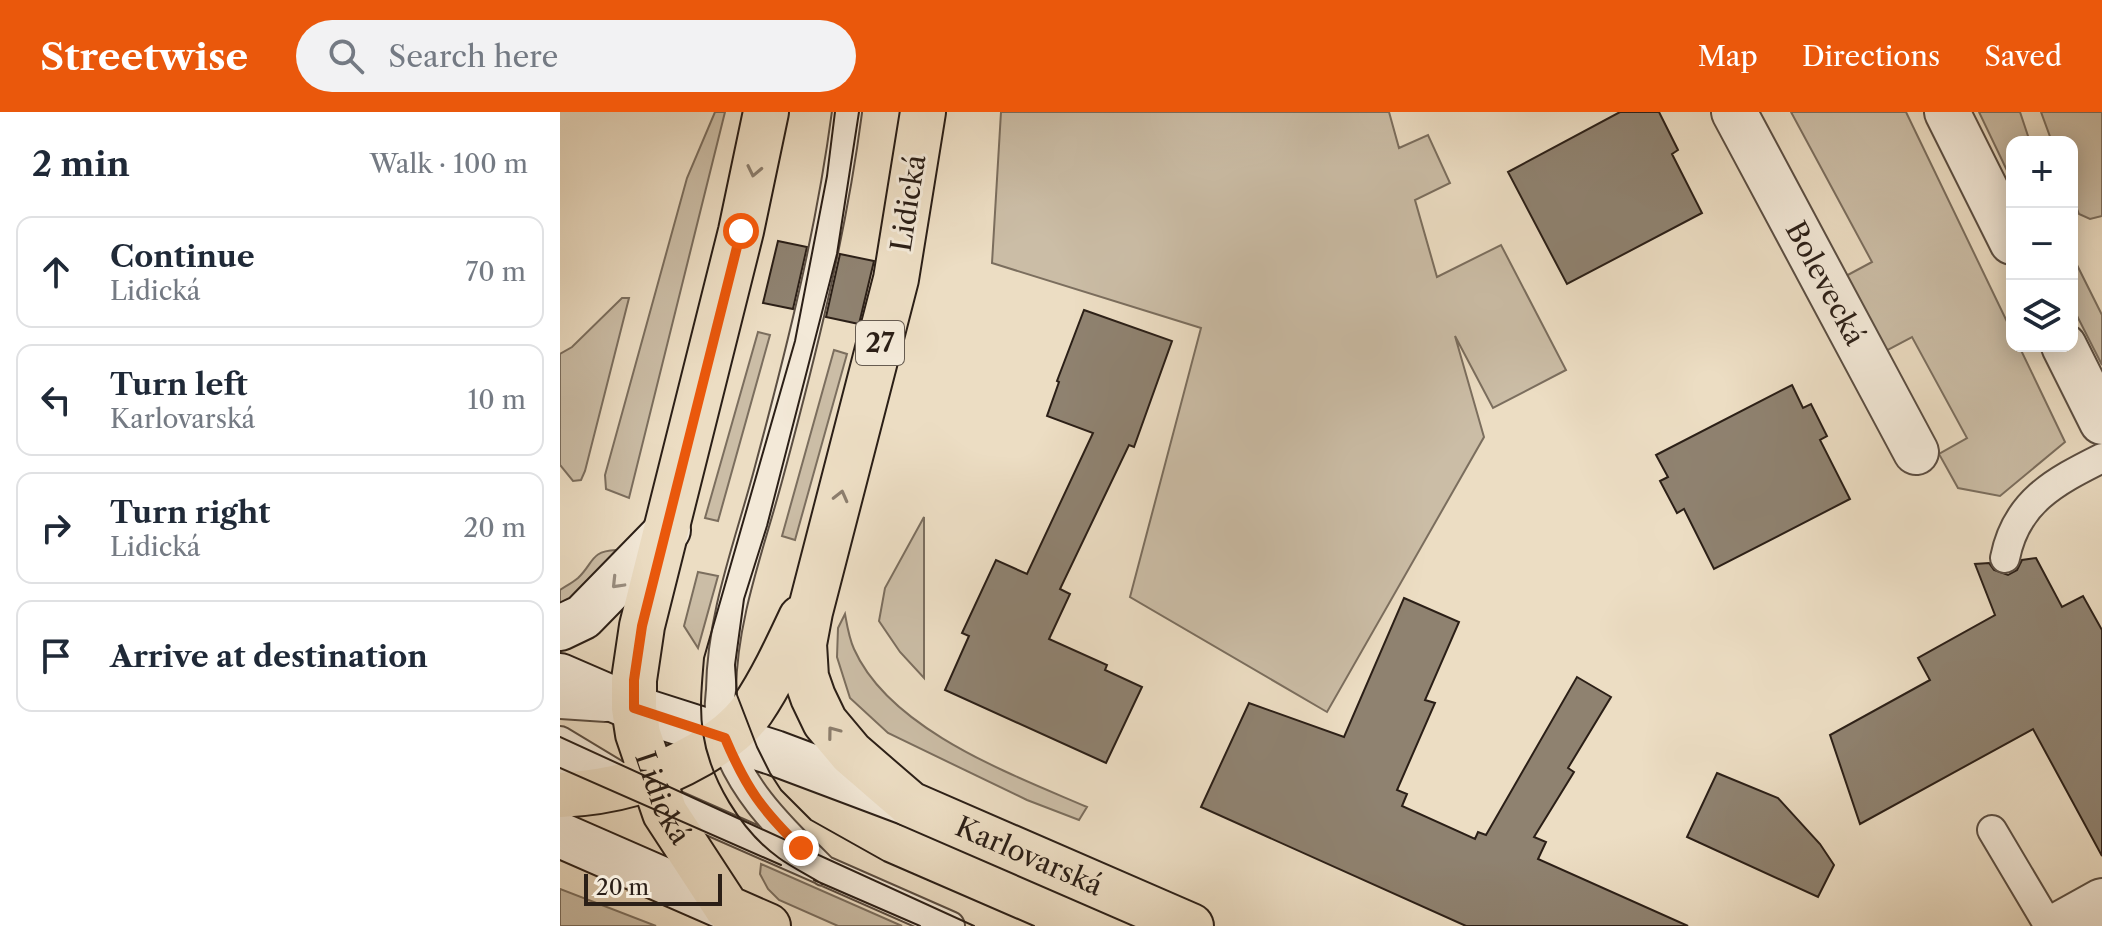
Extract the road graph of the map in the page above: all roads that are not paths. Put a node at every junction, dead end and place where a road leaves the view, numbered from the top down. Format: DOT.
graph roads {
  1 [pos="766,112"];
  2 [pos="847,112"];
  3 [pos="923,112"];
  4 [pos="1734,112"];
  5 [pos="1947,112"];
  6 [pos="2006,230"];
  7 [pos="2067,352"];
  8 [pos="2102,422"];
  9 [pos="1916,452"];
  10 [pos="2102,458"];
  11 [pos="668,530"];
  12 [pos="2005,558"];
  13 [pos="821,572"];
  14 [pos="560,628"];
  15 [pos="560,676"];
  16 [pos="560,704"];
  17 [pos="634,708"];
  18 [pos="725,738"];
  19 [pos="560,741"];
  20 [pos="560,768"];
  21 [pos="638,788"];
  22 [pos="560,795"];
  23 [pos="910,804"];
  24 [pos="1992,830"];
  25 [pos="560,835"];
  26 [pos="824,871"];
  27 [pos="2102,901"];
  28 [pos="727,908"];
  29 [pos="768,926"];
  30 [pos="950,926"];
  31 [pos="1191,926"];
  32 [pos="2049,926"];
  33 [pos="2057,926"];
  1 -- 11 [label="main road, Lidická, one-way"];
  2 -- 18 [label="lane"];
  13 -- 3 [label="main road, Lidická / 27, one-way"];
  4 -- 9 [label="main road, Bolevecká"];
  5 -- 6 [label="main road"];
  7 -- 8 [label="main road"];
  10 -- 12 [label="lane"];
  11 -- 14 [label="main road, one-way"];
  11 -- 17 [label="main road, Lidická"];
  13 -- 18 [label="main road"];
  23 -- 13 [label="main road, Karlovarská, one-way"];
  15 -- 17 [label="main road, Karlovarská"];
  16 -- 17 [label="lane, Karlovarská"];
  17 -- 18 [label="main road, Karlovarská"];
  17 -- 21 [label="main road, Lidická"];
  18 -- 21 [label="main road"];
  18 -- 23 [label="main road, Karlovarská"];
  18 -- 26 [label="lane"];
  19 -- 21 [label="lane"];
  20 -- 21 [label="lane"];
  21 -- 22 [label="main road"];
  21 -- 26 [label="lane"];
  21 -- 28 [label="main road, Lidická"];
  23 -- 31 [label="main road, Karlovarská"];
  24 -- 32 [label="lane"];
  25 -- 28 [label="main road"];
  26 -- 30 [label="lane"];
  27 -- 33 [label="main road"];
  28 -- 29 [label="main road"];
}
